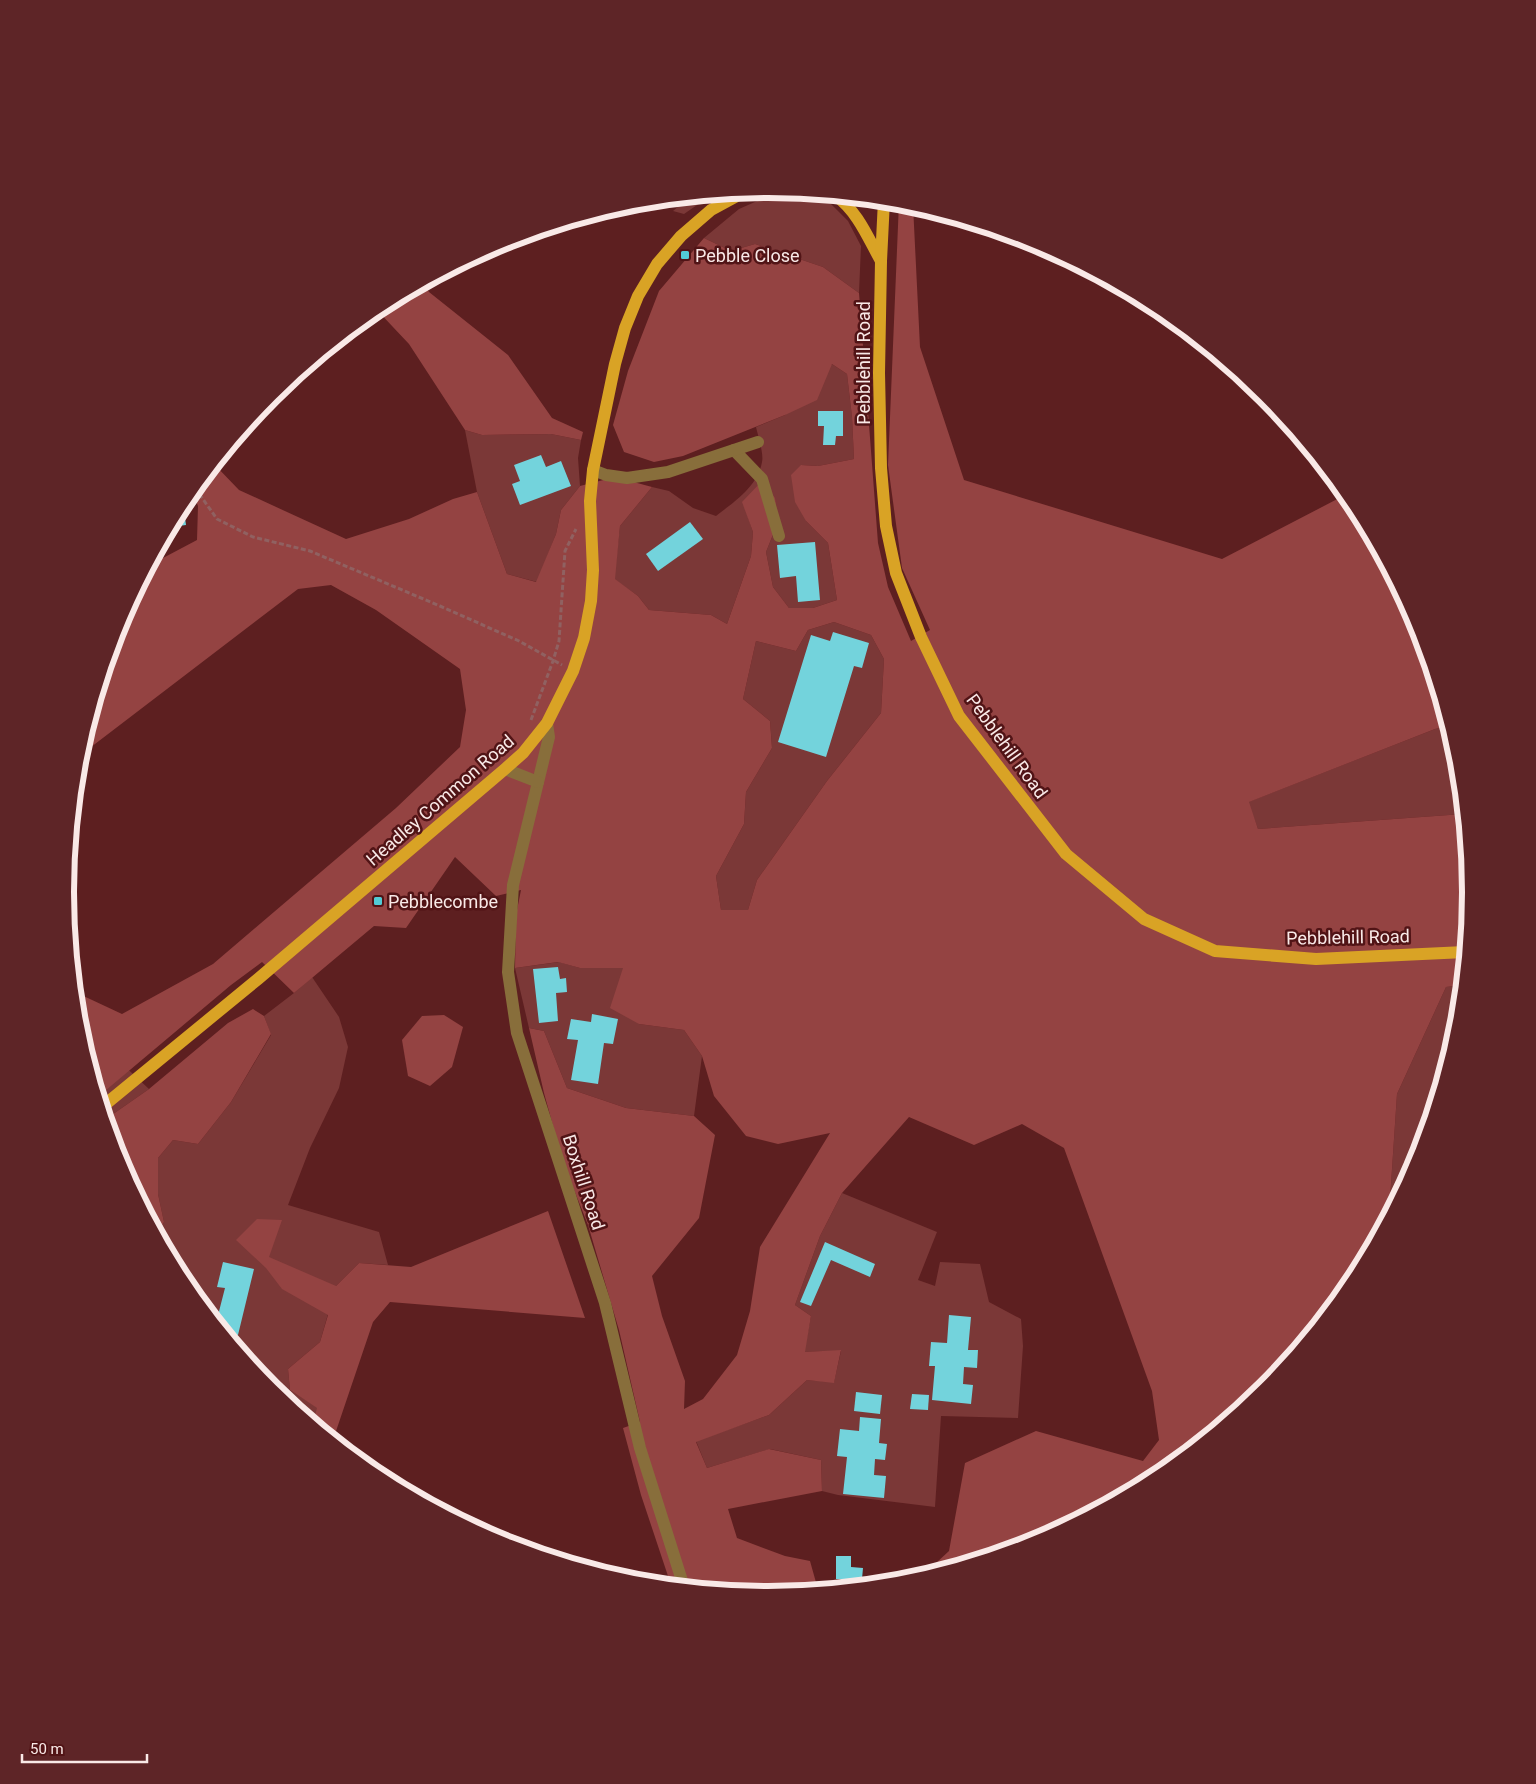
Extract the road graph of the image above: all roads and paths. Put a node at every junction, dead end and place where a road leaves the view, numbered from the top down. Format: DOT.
graph roads {
  1 [pos="732,199"];
  2 [pos="844,202"];
  3 [pos="884,208"];
  4 [pos="881,261"];
  5 [pos="758,442"];
  6 [pos="734,450"];
  7 [pos="593,470"];
  8 [pos="199,494"];
  9 [pos="578,526"];
  10 [pos="779,536"];
  11 [pos="553,661"];
  12 [pos="573,671"];
  13 [pos="548,723"];
  14 [pos="530,724"];
  15 [pos="505,769"];
  16 [pos="538,782"];
  17 [pos="1459,952"];
  18 [pos="107,1103"];
  19 [pos="682,1581"];
  1 -- 7 [label="main road, Headley Common Road"];
  2 -- 4 [label="main road"];
  3 -- 4 [label="main road, Pebblehill Road"];
  4 -- 17 [label="main road, Pebblehill Road"];
  5 -- 6 [label="street"];
  6 -- 7 [label="street"];
  6 -- 10 [label="street"];
  7 -- 12 [label="main road, Headley Common Road"];
  8 -- 11 [label="path"];
  9 -- 11 [label="path"];
  11 -- 12 [label="path"];
  11 -- 14 [label="path"];
  12 -- 13 [label="main road, Headley Common Road"];
  13 -- 15 [label="main road, Headley Common Road"];
  13 -- 16 [label="street, Boxhill Road"];
  15 -- 16 [label="street"];
  15 -- 18 [label="main road, Headley Common Road"];
  16 -- 19 [label="street, Boxhill Road"];
}
